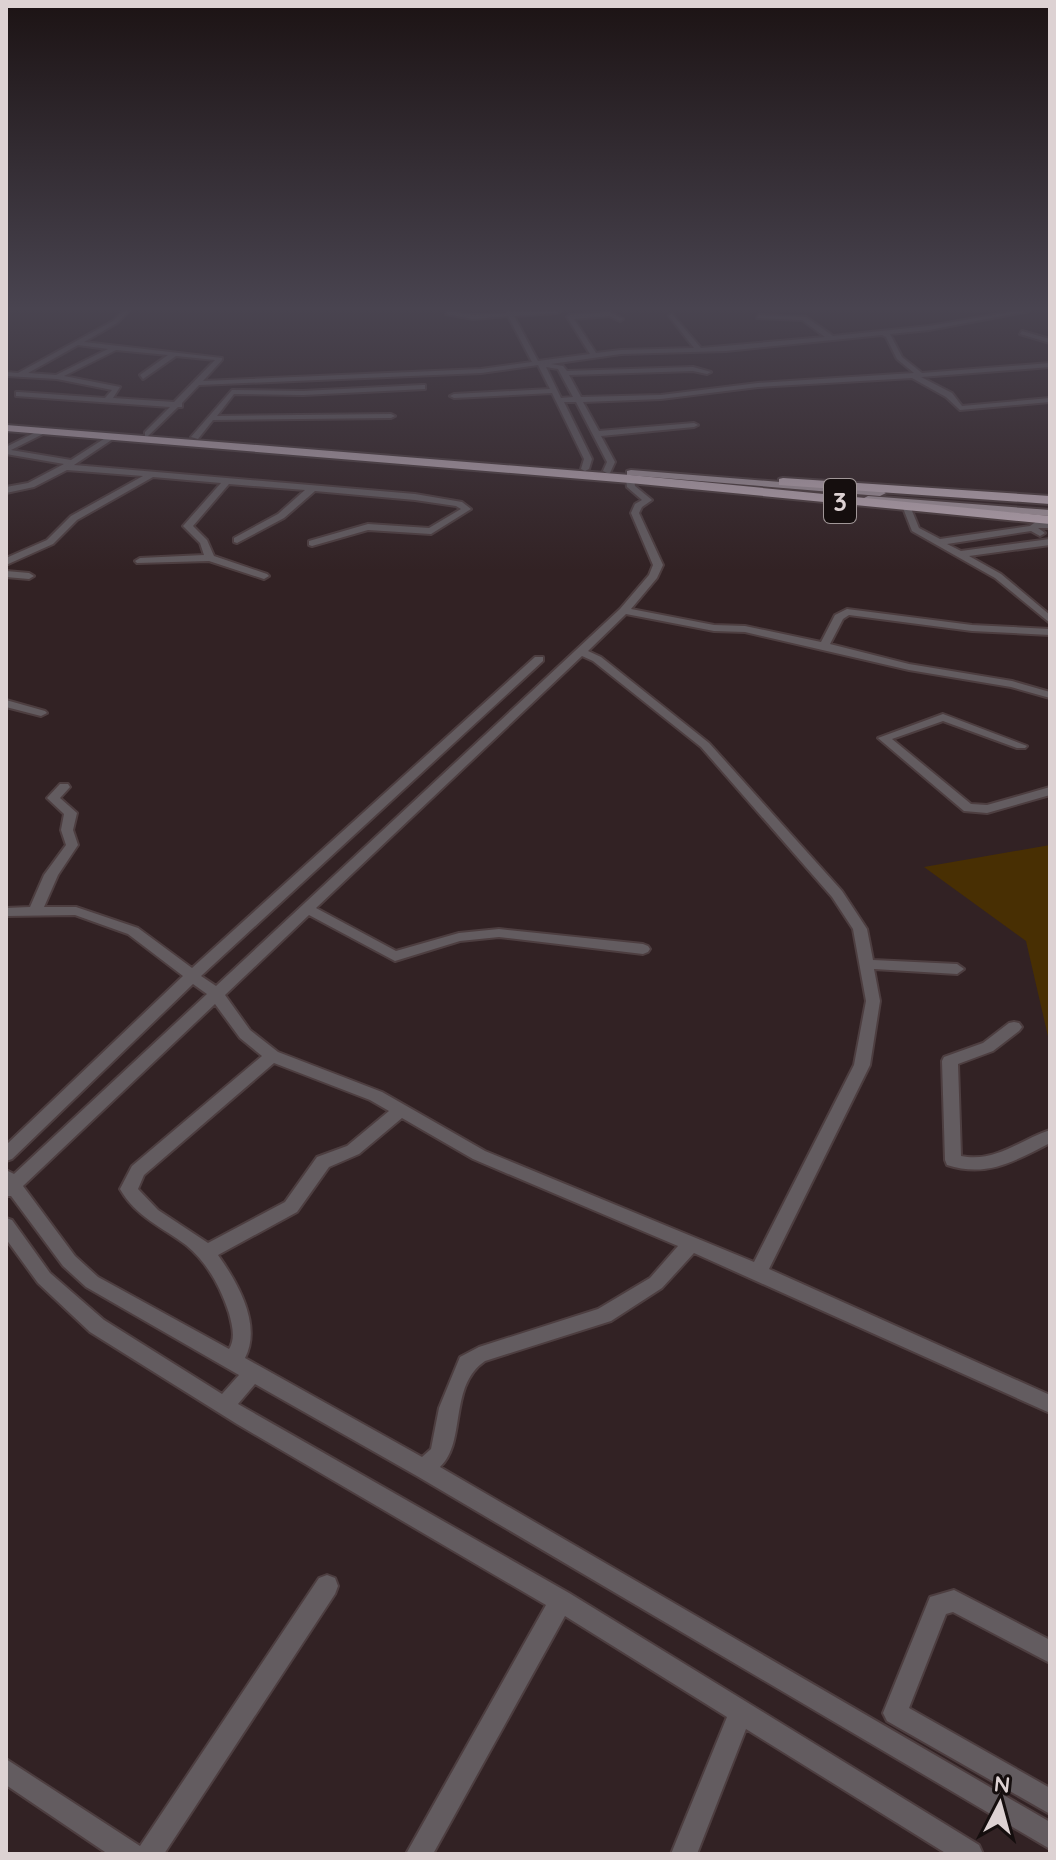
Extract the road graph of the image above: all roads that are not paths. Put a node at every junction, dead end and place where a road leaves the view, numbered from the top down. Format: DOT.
graph roads {
  1 [pos="75,398"];
  2 [pos="186,398"];
  3 [pos="228,398"];
  4 [pos="607,398"];
  5 [pos="951,398"];
  6 [pos="578,399"];
  7 [pos="107,400"];
  8 [pos="559,400"];
  9 [pos="1050,400"];
  10 [pos="179,405"];
  11 [pos="391,416"];
  12 [pos="213,418"];
  13 [pos="6,421"];
  14 [pos="694,425"];
  15 [pos="6,428"];
  16 [pos="42,431"];
  17 [pos="148,434"];
  18 [pos="597,434"];
  19 [pos="110,437"];
  20 [pos="195,437"];
  21 [pos="6,451"];
  22 [pos="68,465"];
  23 [pos="585,469"];
  24 [pos="607,471"];
  25 [pos="151,475"];
  26 [pos="631,476"];
  27 [pos="225,483"];
  28 [pos="313,488"];
  29 [pos="6,490"];
  30 [pos="1050,500"];
  31 [pos="904,502"];
  32 [pos="1050,507"];
  33 [pos="1050,513"];
  34 [pos="1050,522"];
  35 [pos="1033,528"];
  36 [pos="237,540"];
  37 [pos="1050,541"];
  38 [pos="939,542"];
  39 [pos="312,543"];
  40 [pos="962,554"];
  41 [pos="210,558"];
  42 [pos="140,561"];
  43 [pos="6,562"];
  44 [pos="6,574"];
  45 [pos="29,576"];
  46 [pos="264,576"];
  47 [pos="1046,601"];
  48 [pos="1032,604"];
  49 [pos="624,611"];
  50 [pos="1050,620"];
  51 [pos="1050,632"];
  52 [pos="824,646"];
  53 [pos="580,651"];
  54 [pos="539,659"];
  55 [pos="1050,695"];
  56 [pos="6,703"];
  57 [pos="41,713"];
  58 [pos="473,719"];
  59 [pos="500,727"];
  60 [pos="1021,746"];
  61 [pos="439,751"];
  62 [pos="466,759"];
  63 [pos="64,787"];
  64 [pos="1050,791"];
  65 [pos="36,909"];
  66 [pos="307,909"];
  67 [pos="6,912"];
  68 [pos="643,949"];
  69 [pos="866,964"];
  70 [pos="957,969"];
  71 [pos="194,977"];
  72 [pos="214,992"];
  73 [pos="1014,1027"];
  74 [pos="272,1056"];
  75 [pos="402,1109"];
  76 [pos="1050,1136"];
  77 [pos="6,1155"];
  78 [pos="8,1186"];
  79 [pos="6,1225"];
  80 [pos="691,1244"];
  81 [pos="206,1253"];
  82 [pos="758,1272"];
  83 [pos="233,1360"];
  84 [pos="250,1375"];
  85 [pos="227,1402"];
  86 [pos="1050,1404"];
  87 [pos="424,1469"];
  88 [pos="327,1586"];
  89 [pos="561,1601"];
  90 [pos="1050,1652"];
  91 [pos="741,1711"];
  92 [pos="6,1771"];
  93 [pos="1050,1802"];
  94 [pos="1050,1836"];
  95 [pos="959,1851"];
  96 [pos="130,1854"];
  97 [pos="149,1854"];
  98 [pos="419,1854"];
  99 [pos="684,1854"];
  1 -- 7 [label="street"];
  2 -- 10 [label="street"];
  3 -- 12 [label="street"];
  4 -- 6 [label="street"];
  5 -- 9 [label="street"];
  6 -- 8 [label="street"];
  6 -- 18 [label="street"];
  7 -- 10 [label="street"];
  8 -- 23 [label="street"];
  10 -- 17 [label="street"];
  11 -- 12 [label="street"];
  12 -- 20 [label="street"];
  13 -- 17 [label="highway, 3"];
  14 -- 18 [label="street"];
  15 -- 16 [label="highway, 3"];
  16 -- 19 [label="highway, 3"];
  16 -- 21 [label="street"];
  17 -- 20 [label="highway, 3"];
  18 -- 24 [label="street"];
  19 -- 22 [label="street"];
  19 -- 26 [label="highway, 3"];
  20 -- 23 [label="highway, 3"];
  21 -- 22 [label="street"];
  22 -- 25 [label="street"];
  22 -- 29 [label="street"];
  23 -- 24 [label="highway, 3"];
  24 -- 26 [label="highway, 3"];
  25 -- 27 [label="street"];
  25 -- 43 [label="street"];
  26 -- 30 [label="highway, 3"];
  26 -- 31 [label="highway, 3"];
  26 -- 49 [label="street"];
  27 -- 28 [label="street"];
  27 -- 41 [label="street"];
  28 -- 36 [label="street"];
  28 -- 39 [label="street"];
  31 -- 32 [label="main road, 3"];
  31 -- 33 [label="main road, 3"];
  31 -- 34 [label="highway, 3"];
  31 -- 38 [label="street"];
  34 -- 35 [label="street"];
  35 -- 37 [label="street"];
  35 -- 38 [label="street"];
  37 -- 40 [label="street"];
  38 -- 40 [label="street"];
  40 -- 48 [label="street"];
  41 -- 42 [label="street"];
  41 -- 46 [label="street"];
  44 -- 45 [label="street"];
  47 -- 48 [label="street"];
  48 -- 50 [label="street"];
  49 -- 52 [label="street"];
  49 -- 53 [label="street"];
  51 -- 52 [label="street"];
  52 -- 55 [label="street"];
  53 -- 59 [label="street"];
  53 -- 69 [label="street"];
  54 -- 58 [label="street"];
  56 -- 57 [label="street"];
  58 -- 59 [label="street"];
  58 -- 61 [label="street"];
  59 -- 62 [label="street"];
  60 -- 64 [label="street"];
  61 -- 62 [label="street"];
  61 -- 71 [label="street"];
  62 -- 66 [label="street"];
  63 -- 65 [label="street"];
  65 -- 67 [label="street"];
  65 -- 71 [label="street"];
  66 -- 68 [label="street"];
  66 -- 72 [label="street"];
  69 -- 70 [label="street"];
  69 -- 82 [label="street"];
  71 -- 72 [label="street"];
  71 -- 77 [label="street"];
  72 -- 74 [label="street"];
  72 -- 78 [label="street"];
  73 -- 76 [label="street"];
  74 -- 75 [label="street"];
  74 -- 81 [label="street"];
  75 -- 80 [label="street"];
  75 -- 81 [label="street"];
  78 -- 83 [label="street"];
  79 -- 85 [label="street"];
  80 -- 82 [label="street"];
  80 -- 87 [label="street"];
  81 -- 83 [label="street"];
  82 -- 86 [label="street"];
  83 -- 84 [label="street"];
  84 -- 85 [label="street"];
  84 -- 87 [label="street"];
  85 -- 89 [label="street"];
  87 -- 94 [label="street"];
  88 -- 97 [label="street"];
  89 -- 91 [label="street"];
  89 -- 98 [label="street"];
  90 -- 93 [label="street"];
  91 -- 95 [label="street"];
  91 -- 99 [label="street"];
  92 -- 96 [label="street"];
}
